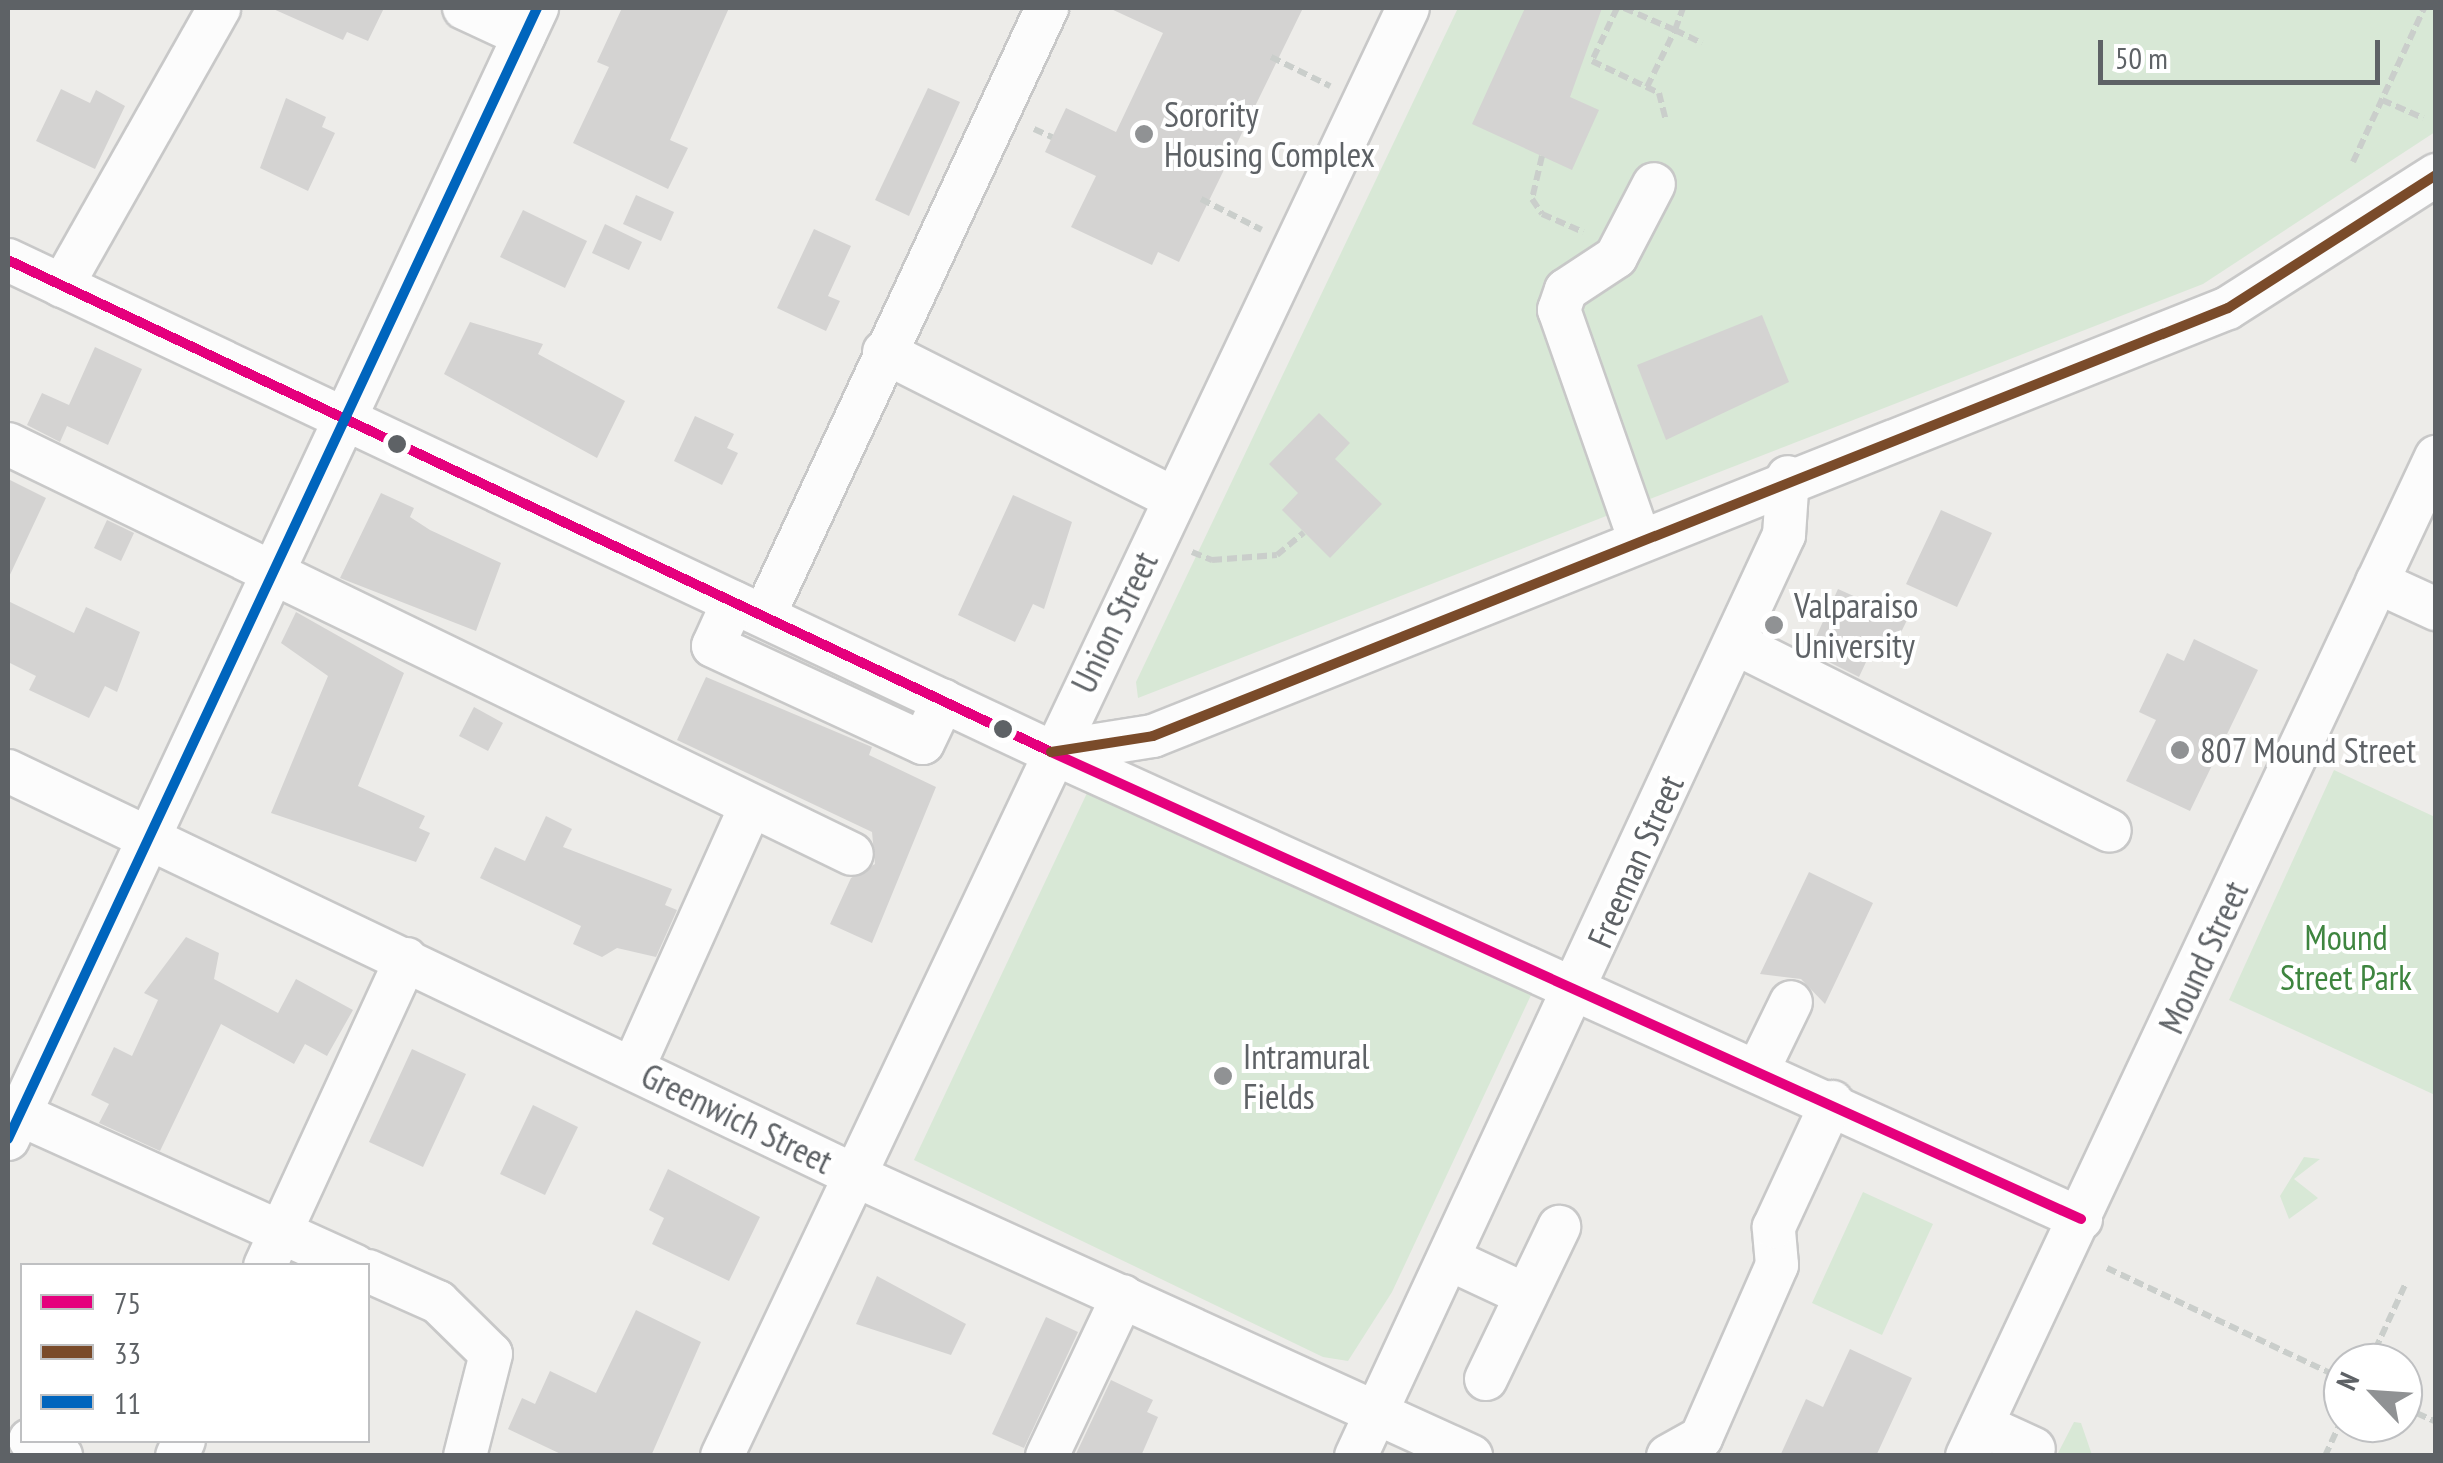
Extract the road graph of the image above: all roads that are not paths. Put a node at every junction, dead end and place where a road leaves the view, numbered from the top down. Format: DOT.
graph roads {
  1 [pos="219,8"];
  2 [pos="464,8"];
  3 [pos="1047,8"];
  4 [pos="1408,8"];
  5 [pos="531,22"];
  6 [pos="2436,174"];
  7 [pos="1654,184"];
  8 [pos="8,260"];
  9 [pos="62,286"];
  10 [pos="884,352"];
  11 [pos="345,419"];
  12 [pos="8,444"];
  13 [pos="2436,457"];
  14 [pos="1788,477"];
  15 [pos="1173,498"];
  16 [pos="1639,538"];
  17 [pos="273,572"];
  18 [pos="2377,582"];
  19 [pos="748,609"];
  20 [pos="2436,609"];
  21 [pos="1734,643"];
  22 [pos="943,700"];
  23 [pos="1051,752"];
  24 [pos="8,771"];
  25 [pos="751,806"];
  26 [pos="2110,831"];
  27 [pos="150,835"];
  28 [pos="852,854"];
  29 [pos="406,959"];
  30 [pos="1579,984"];
  31 [pos="1791,1002"];
  32 [pos="633,1068"];
  33 [pos="1759,1068"];
  34 [pos="1832,1102"];
  35 [pos="11,1121"];
  36 [pos="856,1176"];
  37 [pos="2081,1219"];
  38 [pos="1560,1227"];
  39 [pos="273,1249"];
  40 [pos="1450,1259"];
  41 [pos="341,1263"];
  42 [pos="370,1272"];
  43 [pos="1526,1295"];
  44 [pos="1122,1296"];
  45 [pos="1486,1379"];
  46 [pos="1378,1410"];
  47 [pos="1974,1440"];
  48 [pos="36,1443"];
  49 [pos="2034,1450"];
  50 [pos="61,1456"];
  51 [pos="465,1456"];
  52 [pos="722,1456"];
  53 [pos="1047,1456"];
  54 [pos="1356,1456"];
  55 [pos="1471,1456"];
  56 [pos="1668,1456"];
  1 -- 9 [label="street"];
  2 -- 5 [label="street"];
  3 -- 10 [label="street"];
  4 -- 15 [label="street, Union Street"];
  5 -- 11 [label="street"];
  6 -- 14 [label="street"];
  7 -- 16 [label="street"];
  8 -- 9 [label="street"];
  9 -- 11 [label="street"];
  10 -- 15 [label="street"];
  10 -- 19 [label="street"];
  11 -- 17 [label="street"];
  11 -- 19 [label="street"];
  12 -- 17 [label="street"];
  13 -- 18 [label="street, Mound Street"];
  14 -- 16 [label="street"];
  14 -- 21 [label="street, Freeman Street"];
  15 -- 23 [label="street, Union Street"];
  16 -- 23 [label="street"];
  17 -- 25 [label="street"];
  17 -- 27 [label="street"];
  18 -- 20 [label="street"];
  18 -- 37 [label="street, Mound Street"];
  19 -- 22 [label="street"];
  19 -- 22 [label="street"];
  21 -- 26 [label="street"];
  21 -- 30 [label="street, Freeman Street"];
  22 -- 23 [label="street"];
  23 -- 30 [label="street"];
  23 -- 36 [label="street, Union Street"];
  24 -- 27 [label="street, Greenwich Street"];
  25 -- 28 [label="street"];
  25 -- 32 [label="street"];
  27 -- 29 [label="street, Greenwich Street"];
  27 -- 35 [label="street"];
  29 -- 32 [label="street, Greenwich Street"];
  29 -- 39 [label="street"];
  30 -- 33 [label="street"];
  30 -- 40 [label="street, Freeman Street"];
  31 -- 33 [label="street"];
  32 -- 36 [label="street, Greenwich Street"];
  33 -- 34 [label="street"];
  34 -- 37 [label="street"];
  34 -- 56 [label="street"];
  35 -- 39 [label="street"];
  36 -- 44 [label="street, Greenwich Street"];
  36 -- 52 [label="street, Union Street"];
  37 -- 47 [label="street, Mound Street"];
  38 -- 43 [label="street"];
  39 -- 41 [label="street"];
  40 -- 43 [label="street"];
  40 -- 46 [label="street, Freeman Street"];
  42 -- 51 [label="street"];
  43 -- 45 [label="street"];
  44 -- 46 [label="street, Greenwich Street"];
  44 -- 53 [label="street"];
  46 -- 54 [label="street, Freeman Street"];
  46 -- 55 [label="street, Greenwich Street"];
  47 -- 49 [label="street"];
  48 -- 50 [label="street"];
}
